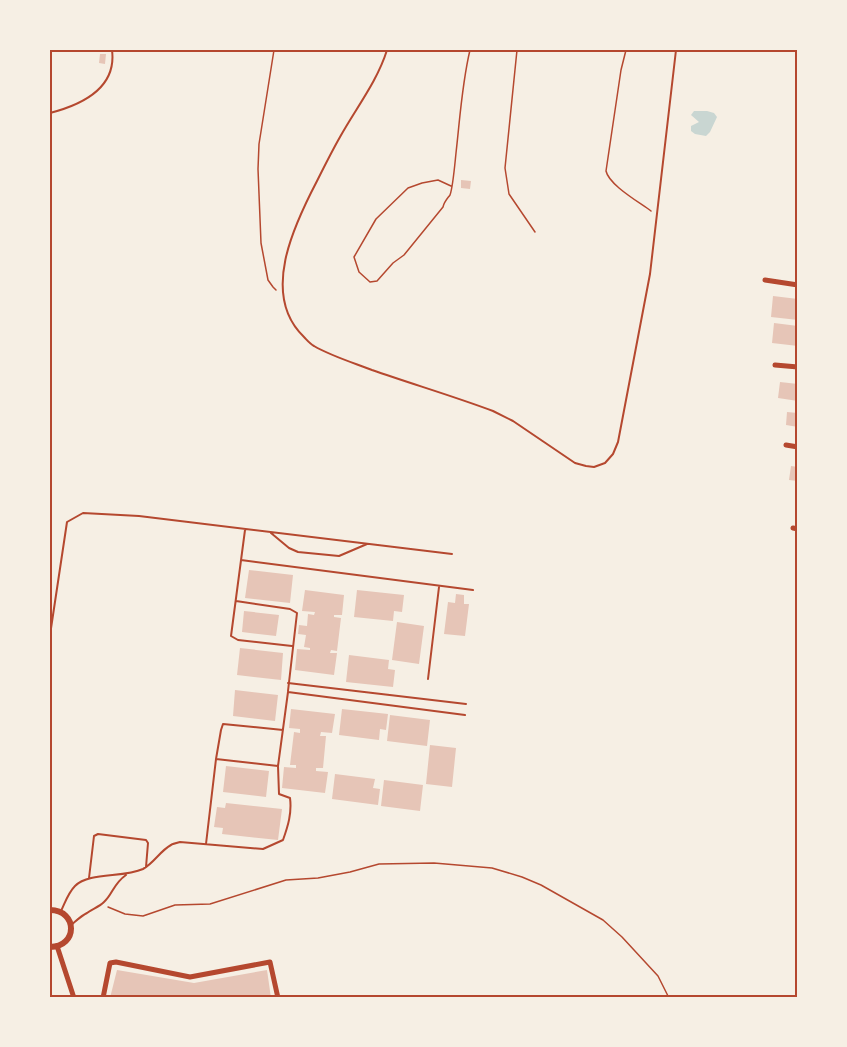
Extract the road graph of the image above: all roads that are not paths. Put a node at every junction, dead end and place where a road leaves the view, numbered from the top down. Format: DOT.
graph roads {
  1 [pos="112,50"];
  2 [pos="387,50"];
  3 [pos="676,50"];
  4 [pos="50,113"];
  5 [pos="765,280"];
  6 [pos="798,285"];
  7 [pos="775,365"];
  8 [pos="798,367"];
  9 [pos="786,445"];
  10 [pos="798,447"];
  11 [pos="245,530"];
  12 [pos="271,533"];
  13 [pos="367,544"];
  14 [pos="452,554"];
  15 [pos="242,560"];
  16 [pos="439,587"];
  17 [pos="472,590"];
  18 [pos="236,601"];
  19 [pos="50,635"];
  20 [pos="292,646"];
  21 [pos="428,679"];
  22 [pos="288,683"];
  23 [pos="288,692"];
  24 [pos="466,704"];
  25 [pos="465,715"];
  26 [pos="283,730"];
  27 [pos="216,759"];
  28 [pos="278,766"];
  29 [pos="206,844"];
  30 [pos="146,868"];
  31 [pos="128,874"];
  32 [pos="89,878"];
  33 [pos="50,910"];
  34 [pos="61,912"];
  35 [pos="71,925"];
  36 [pos="53,947"];
  37 [pos="74,998"];
  38 [pos="103,998"];
  39 [pos="278,998"];
  1 -- 4 [label="lane"];
  2 -- 3 [label="lane"];
  5 -- 6 [label="street"];
  7 -- 8 [label="street"];
  9 -- 10 [label="street"];
  11 -- 12 [label="lane"];
  11 -- 15 [label="lane"];
  11 -- 19 [label="lane"];
  12 -- 13 [label="lane"];
  12 -- 13 [label="lane"];
  13 -- 14 [label="lane"];
  15 -- 16 [label="lane"];
  15 -- 18 [label="lane"];
  16 -- 17 [label="lane"];
  16 -- 21 [label="lane"];
  18 -- 20 [label="lane"];
  18 -- 20 [label="lane"];
  20 -- 22 [label="lane"];
  22 -- 23 [label="lane"];
  22 -- 24 [label="lane"];
  23 -- 25 [label="lane"];
  23 -- 26 [label="lane"];
  26 -- 27 [label="lane"];
  26 -- 28 [label="lane"];
  27 -- 28 [label="lane"];
  27 -- 29 [label="lane"];
  28 -- 29 [label="lane"];
  29 -- 30 [label="lane"];
  30 -- 31 [label="lane"];
  30 -- 32 [label="lane"];
  31 -- 32 [label="lane"];
  31 -- 35 [label="lane"];
  32 -- 34 [label="lane"];
  33 -- 34 [label="street"];
  34 -- 35 [label="street"];
  35 -- 36 [label="street"];
  36 -- 37 [label="street"];
  38 -- 39 [label="street"];
}
